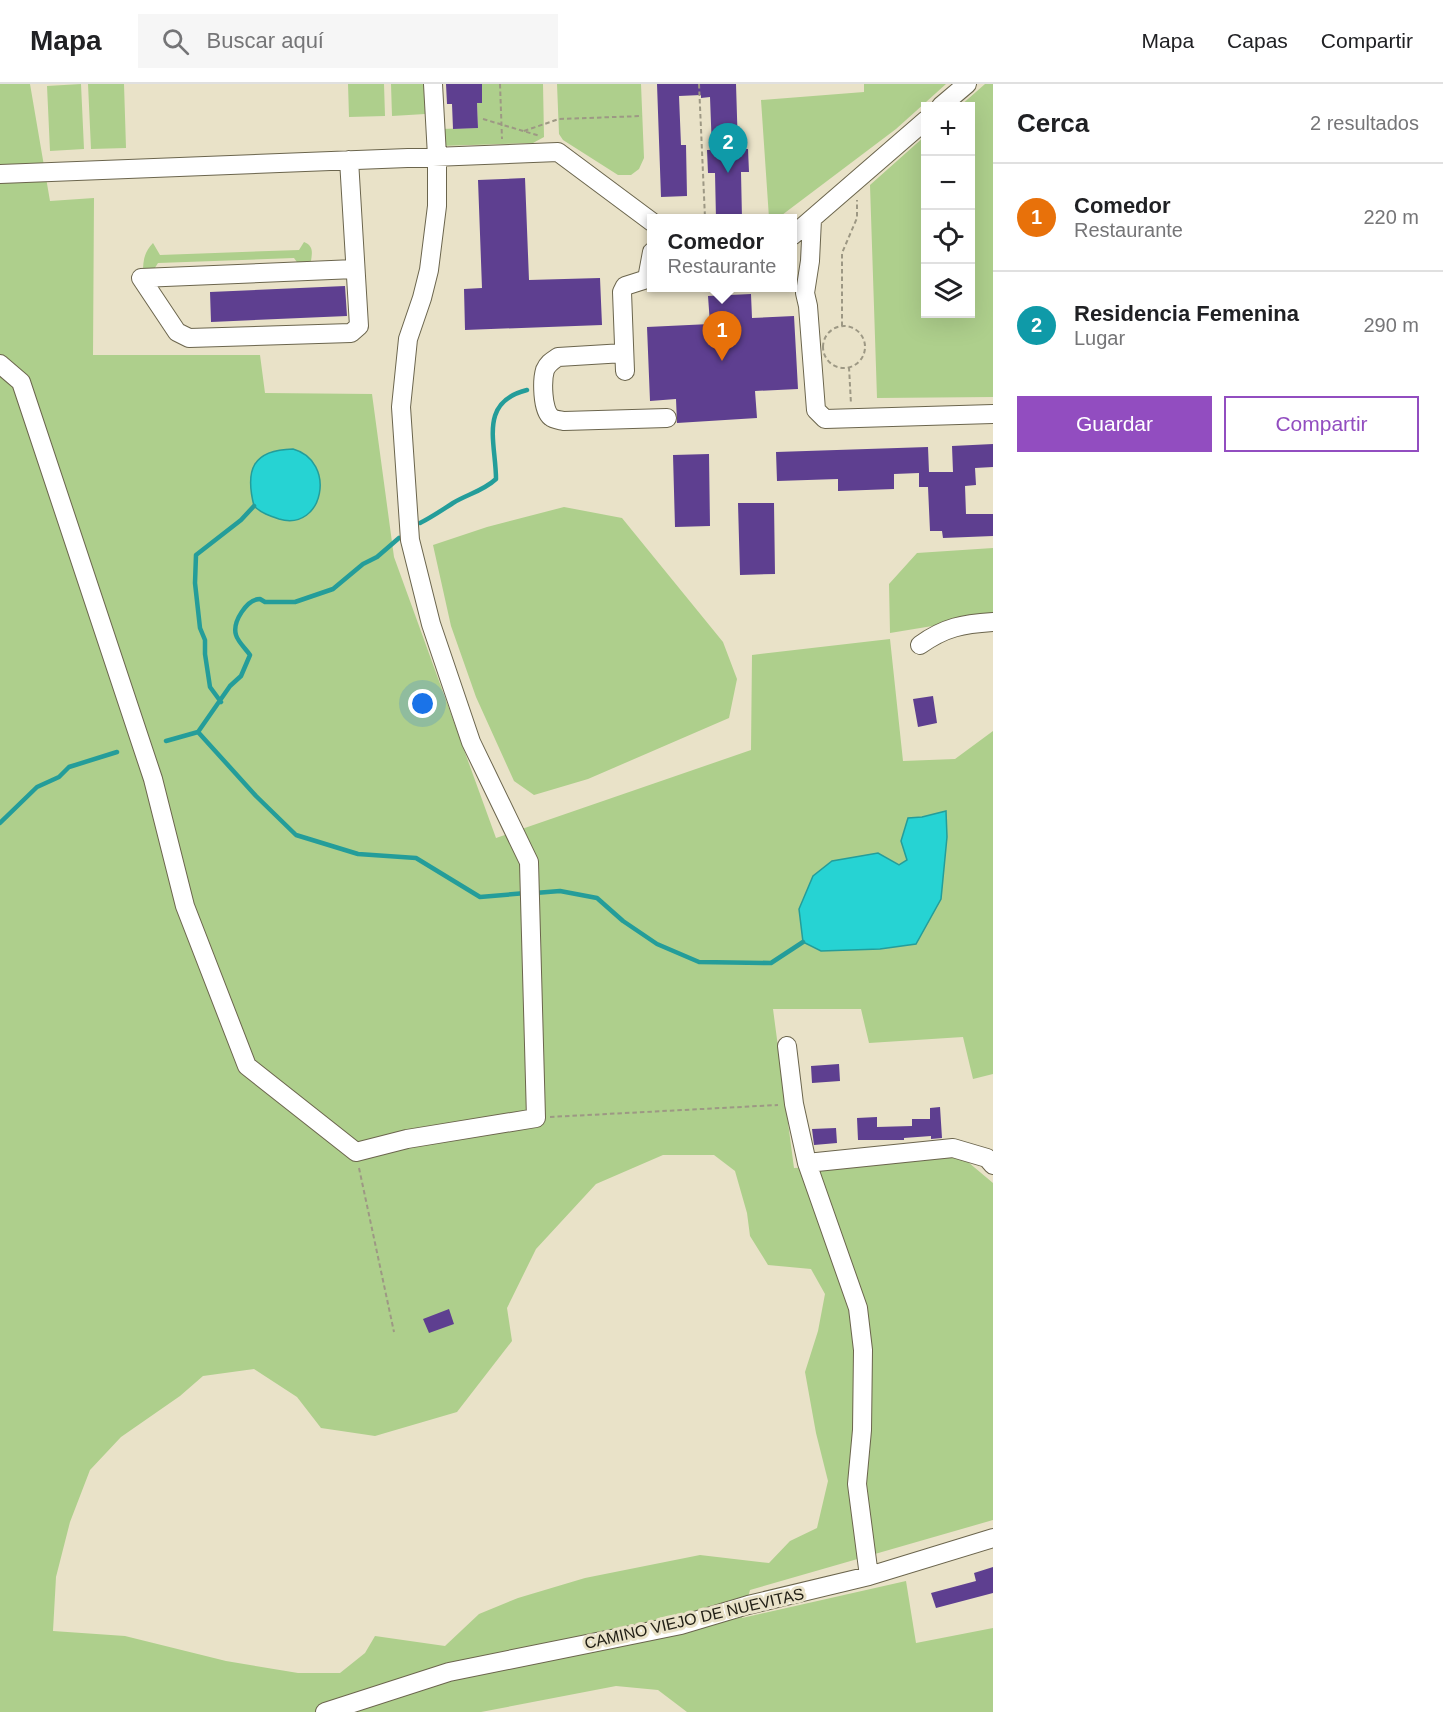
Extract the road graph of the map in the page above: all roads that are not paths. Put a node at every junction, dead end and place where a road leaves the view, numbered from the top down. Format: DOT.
graph roads {
  1 [pos="433,84"];
  2 [pos="967,84"];
  3 [pos="946,102"];
  4 [pos="921,124"];
  5 [pos="437,156"];
  6 [pos="349,160"];
  7 [pos="0,174"];
  8 [pos="647,219"];
  9 [pos="812,219"];
  10 [pos="797,232"];
  11 [pos="355,269"];
  12 [pos="647,279"];
  13 [pos="799,288"];
  14 [pos="0,364"];
  15 [pos="993,414"];
  16 [pos="667,418"];
  17 [pos="993,622"];
  18 [pos="920,645"];
  19 [pos="787,1046"];
  20 [pos="807,1162"];
  21 [pos="993,1165"];
  22 [pos="993,1538"];
  23 [pos="869,1576"];
  24 [pos="325,1712"];
  1 -- 5 [label="street"];
  2 -- 3 [label="street"];
  4 -- 9 [label="street"];
  5 -- 6 [label="street"];
  5 -- 8 [label="street"];
  5 -- 14 [label="street"];
  6 -- 7 [label="street"];
  6 -- 11 [label="street"];
  9 -- 10 [label="street"];
  9 -- 13 [label="street"];
  11 -- 11 [label="street"];
  12 -- 16 [label="street"];
  13 -- 15 [label="street"];
  17 -- 18 [label="street"];
  19 -- 20 [label="street"];
  20 -- 21 [label="street"];
  20 -- 23 [label="street"];
  22 -- 23 [label="street, CAMINO VIEJO DE NUEVITAS"];
  23 -- 24 [label="street, CAMINO VIEJO DE NUEVITAS"];
}
